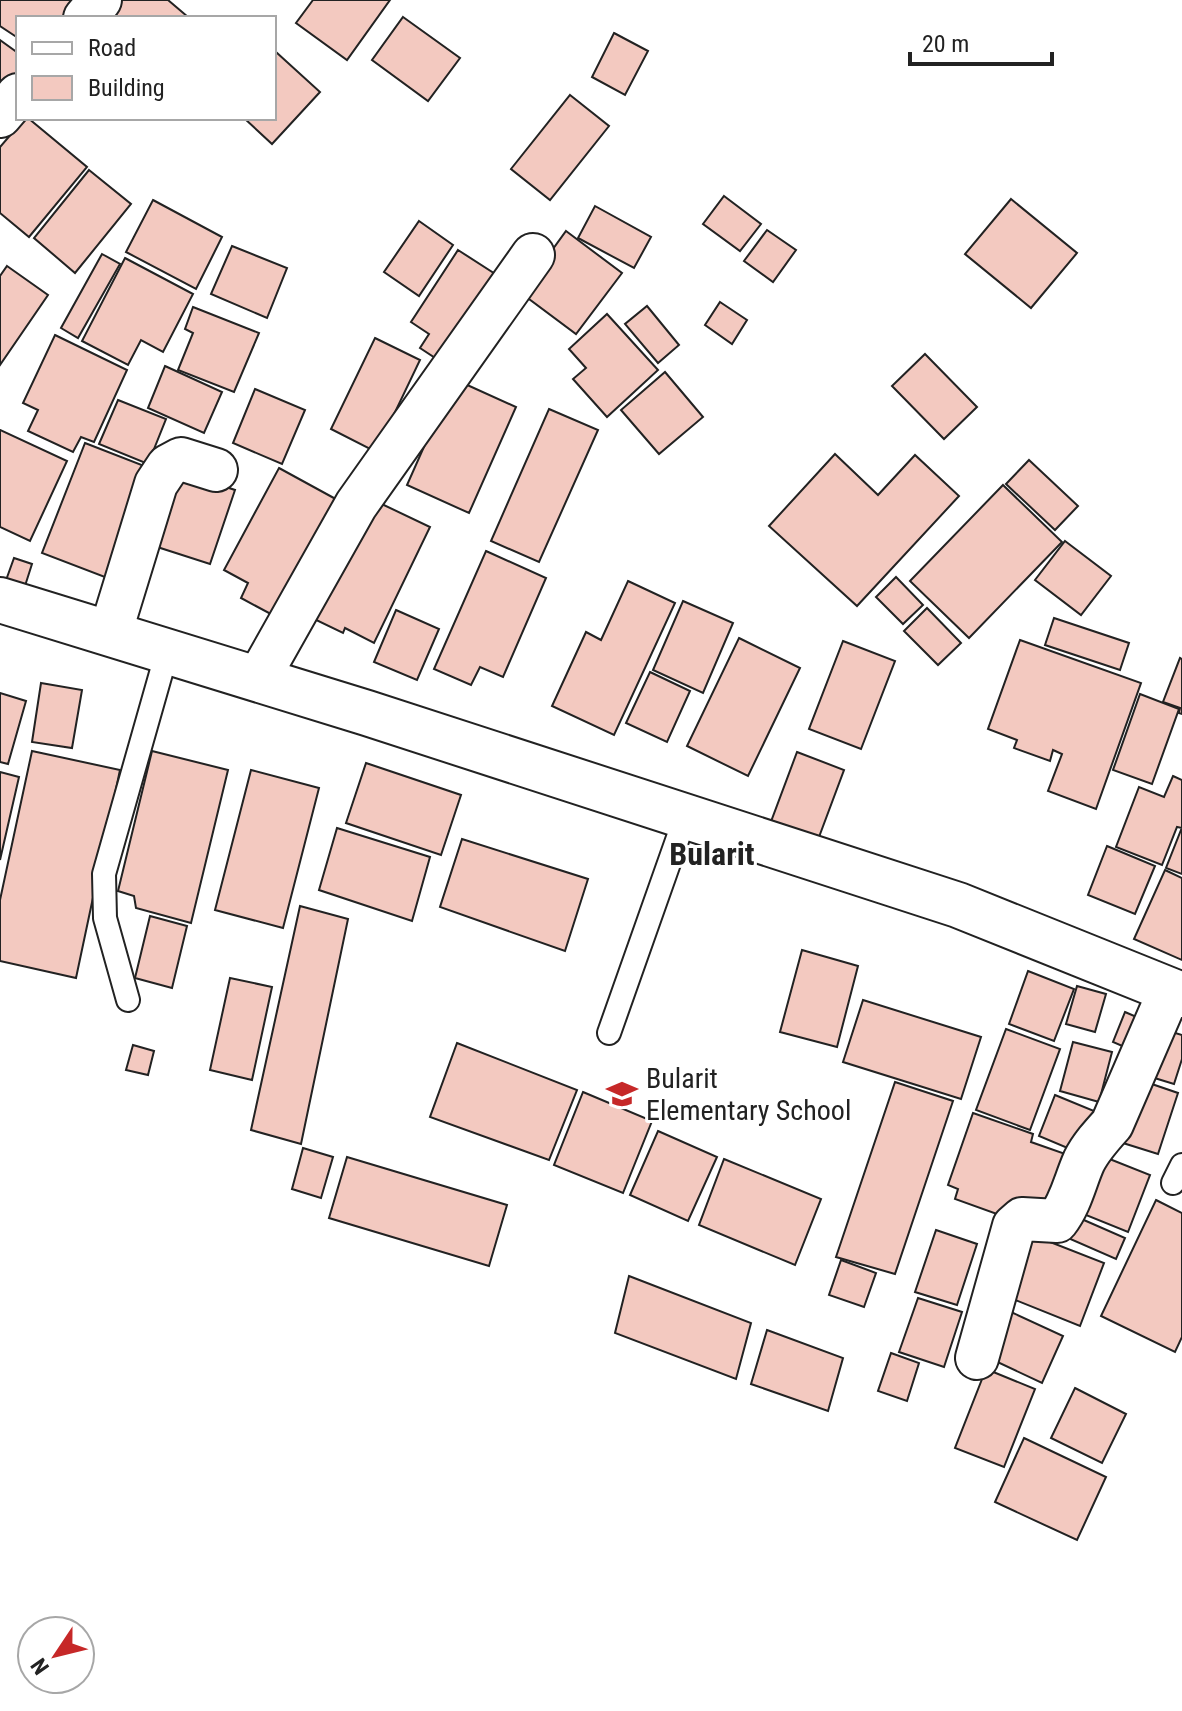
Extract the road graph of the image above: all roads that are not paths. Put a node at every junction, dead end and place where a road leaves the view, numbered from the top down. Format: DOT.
graph roads {
  1 [pos="100,0"];
  2 [pos="87,16"];
  3 [pos="16,97"];
  4 [pos="0,116"];
  5 [pos="533,255"];
  6 [pos="216,470"];
  7 [pos="0,600"];
  8 [pos="110,634"];
  9 [pos="167,652"];
  10 [pos="258,679"];
  11 [pos="686,815"];
  12 [pos="1176,993"];
  13 [pos="128,1000"];
  14 [pos="609,1033"];
  15 [pos="977,1358"];
  1 -- 2 [label="street"];
  3 -- 4 [label="street"];
  5 -- 10 [label="street"];
  6 -- 8 [label="street"];
  7 -- 8 [label="street"];
  8 -- 9 [label="street"];
  9 -- 10 [label="street"];
  9 -- 13 [label="lane"];
  10 -- 11 [label="street"];
  11 -- 12 [label="street"];
  11 -- 14 [label="lane"];
  12 -- 15 [label="street"];
}
